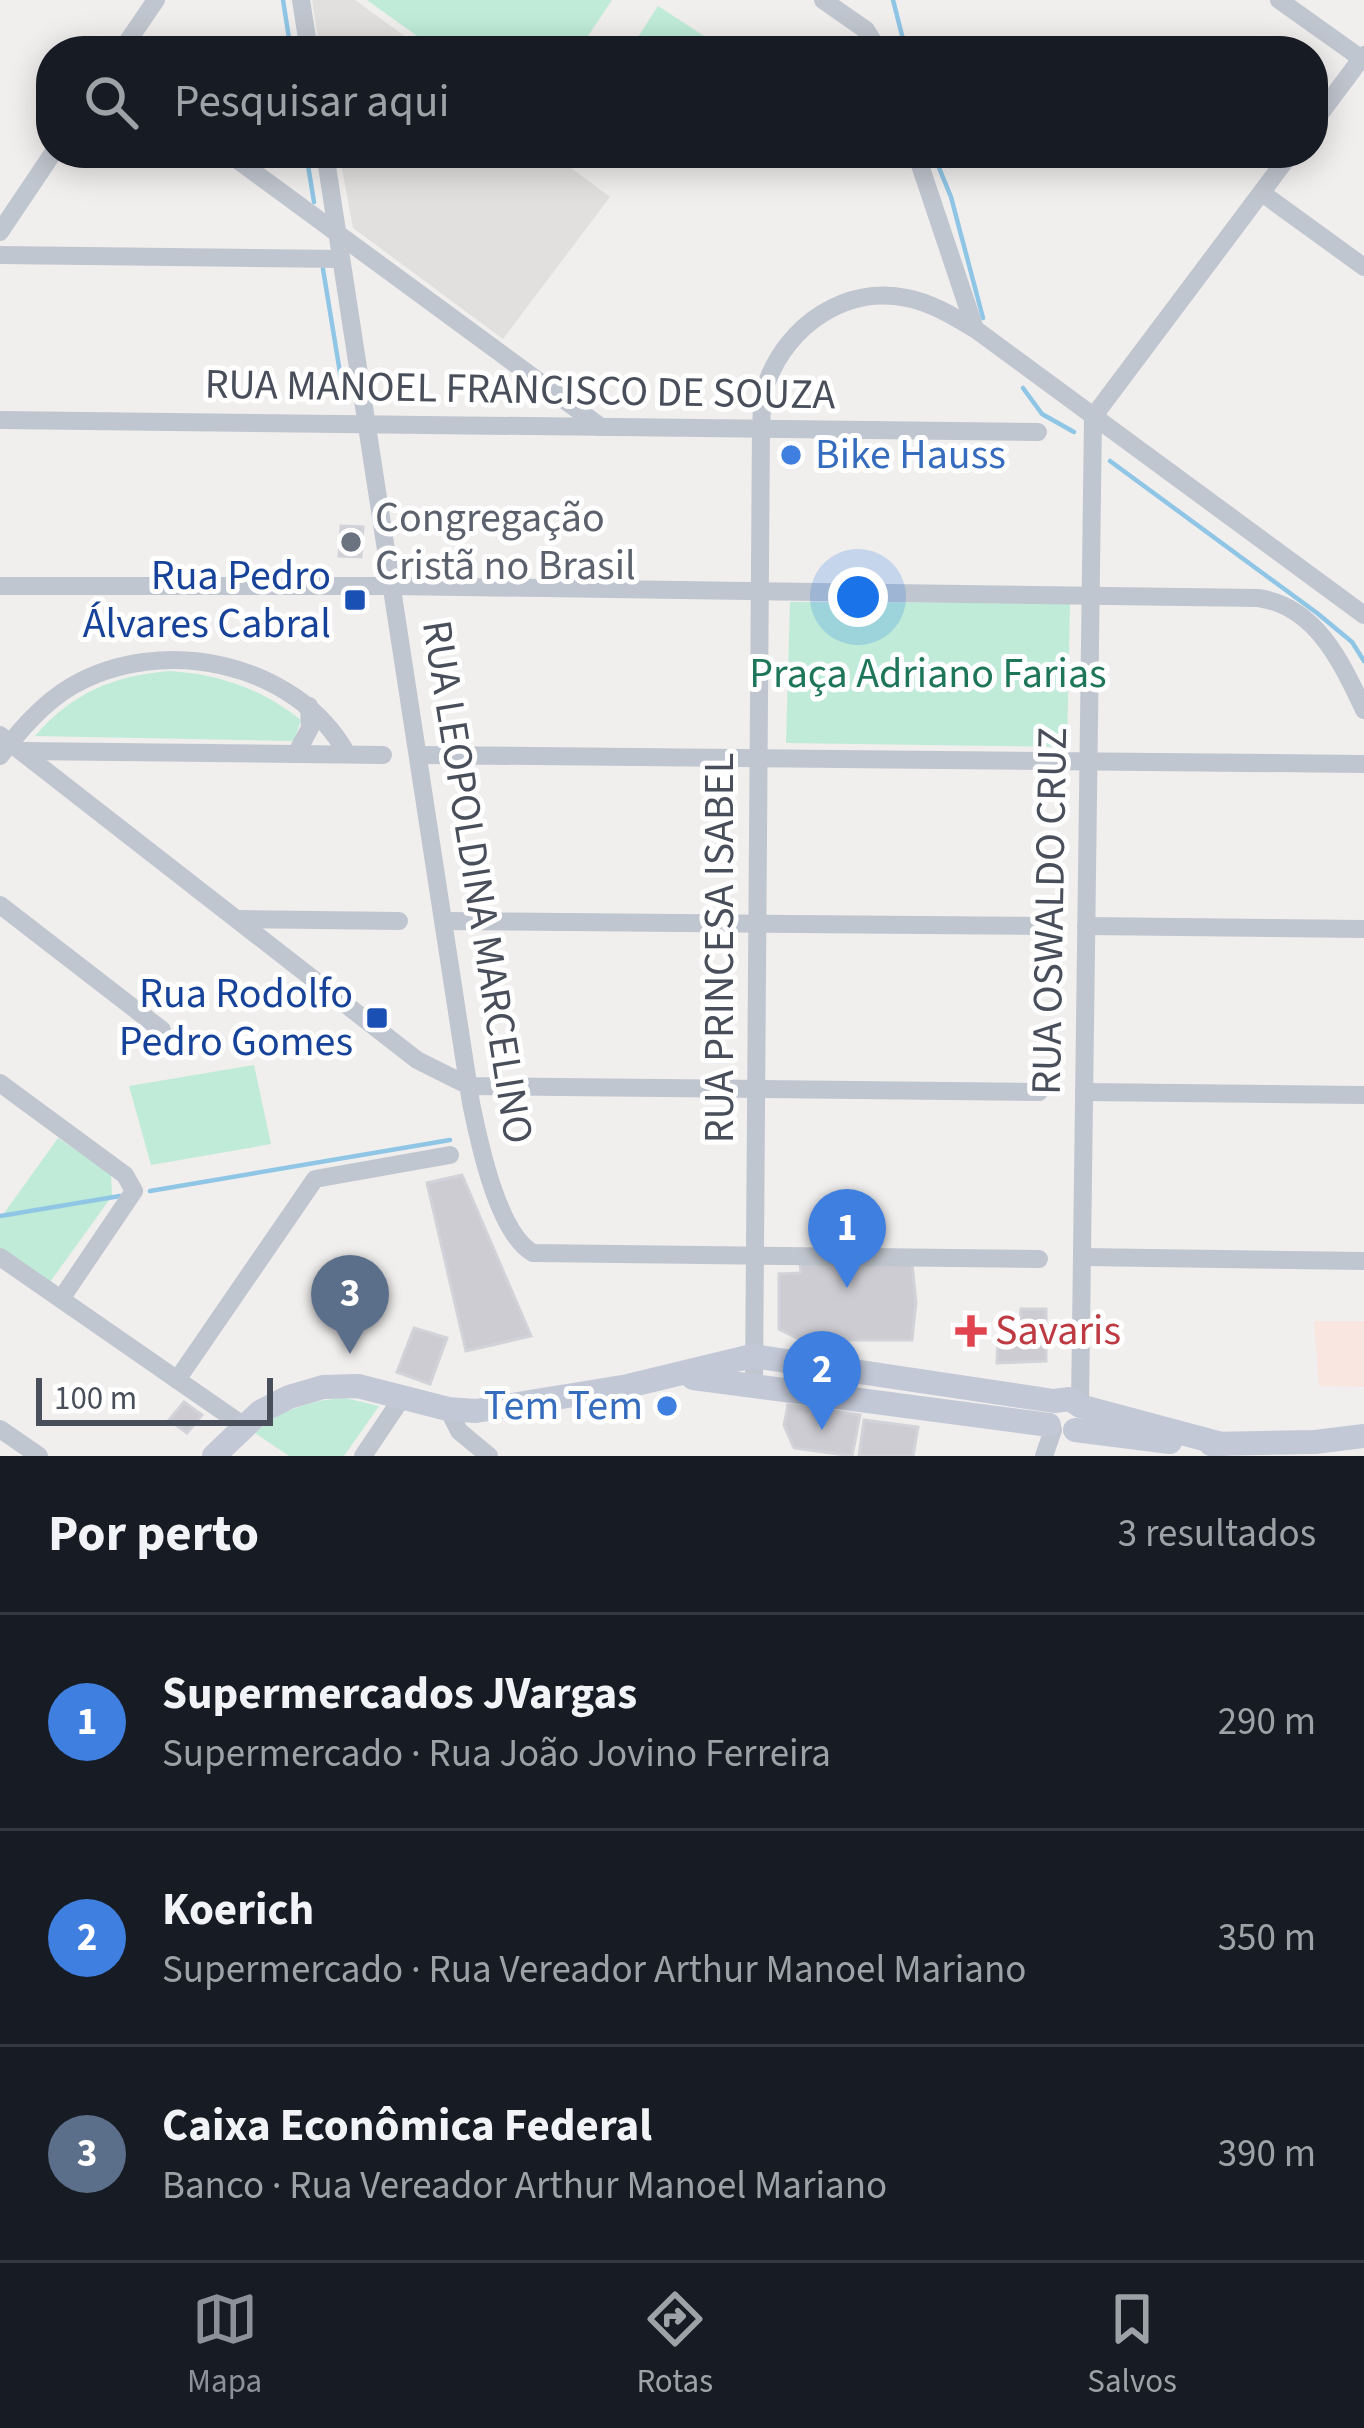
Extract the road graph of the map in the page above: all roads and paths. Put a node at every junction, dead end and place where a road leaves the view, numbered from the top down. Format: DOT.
graph roads {
  1 [pos="155,0"];
  2 [pos="301,0"];
  3 [pos="824,0"];
  4 [pos="1279,0"];
  5 [pos="131,36"];
  6 [pos="307,36"];
  7 [pos="870,36"];
  8 [pos="1325,36"];
  9 [pos="1328,38"];
  10 [pos="1361,64"];
  11 [pos="1328,105"];
  12 [pos="43,168"];
  13 [pos="248,168"];
  14 [pos="327,168"];
  15 [pos="921,168"];
  16 [pos="1280,168"];
  17 [pos="1262,193"];
  18 [pos="0,232"];
  19 [pos="338,234"];
  20 [pos="0,255"];
  21 [pos="341,260"];
  22 [pos="1364,267"];
  23 [pos="975,329"];
  24 [pos="1093,417"];
  25 [pos="0,420"];
  26 [pos="367,424"];
  27 [pos="602,427"];
  28 [pos="761,429"];
  29 [pos="1039,432"];
  30 [pos="0,586"];
  31 [pos="392,586"];
  32 [pos="759,591"];
  33 [pos="1090,595"];
  34 [pos="1363,612"];
  35 [pos="309,706"];
  36 [pos="1364,710"];
  37 [pos="8,746"];
  38 [pos="296,754"];
  39 [pos="347,754"];
  40 [pos="383,754"];
  41 [pos="418,755"];
  42 [pos="757,758"];
  43 [pos="1088,761"];
  44 [pos="1364,764"];
  45 [pos="0,904"];
  46 [pos="238,919"];
  47 [pos="399,921"];
  48 [pos="444,921"];
  49 [pos="758,924"];
  50 [pos="1048,926"];
  51 [pos="1086,926"];
  52 [pos="1364,928"];
  53 [pos="162,1030"];
  54 [pos="0,1082"];
  55 [pos="469,1086"];
  56 [pos="755,1089"];
  57 [pos="1039,1092"];
  58 [pos="1084,1093"];
  59 [pos="1364,1096"];
  60 [pos="450,1155"];
  61 [pos="0,1257"];
  62 [pos="753,1257"];
  63 [pos="1082,1257"];
  64 [pos="1039,1259"];
  65 [pos="1364,1261"];
  66 [pos="61,1299"];
  67 [pos="752,1356"];
  68 [pos="672,1376"];
  69 [pos="916,1378"];
  70 [pos="177,1379"];
  71 [pos="754,1384"];
  72 [pos="402,1398"];
  73 [pos="912,1407"];
  74 [pos="448,1409"];
  75 [pos="1062,1418"];
  76 [pos="244,1426"];
  77 [pos="0,1429"];
  78 [pos="1358,1443"];
  79 [pos="39,1456"];
  80 [pos="214,1456"];
  81 [pos="363,1456"];
  82 [pos="489,1456"];
  83 [pos="1044,1456"];
  1 -- 5 [label="street"];
  2 -- 6 [label="street"];
  3 -- 7 [label="street"];
  4 -- 8 [label="street"];
  9 -- 10 [label="street"];
  10 -- 11 [label="street"];
  12 -- 18 [label="street"];
  13 -- 19 [label="street"];
  14 -- 19 [label="street, RUA LEOPOLDINA MARCELINO"];
  15 -- 23 [label="street"];
  16 -- 17 [label="street"];
  17 -- 22 [label="street"];
  17 -- 24 [label="street"];
  19 -- 21 [label="street, RUA LEOPOLDINA MARCELINO"];
  19 -- 27 [label="street"];
  20 -- 21 [label="street"];
  21 -- 26 [label="street, RUA LEOPOLDINA MARCELINO"];
  23 -- 24 [label="street, RUA PRINCESA ISABEL"];
  23 -- 28 [label="street, RUA PRINCESA ISABEL"];
  24 -- 33 [label="street, RUA OSWALDO CRUZ"];
  24 -- 34 [label="street, RUA PRINCESA ISABEL"];
  25 -- 26 [label="street, RUA MANOEL FRANCISCO DE SOUZA"];
  26 -- 27 [label="street, RUA MANOEL FRANCISCO DE SOUZA"];
  26 -- 31 [label="street, RUA LEOPOLDINA MARCELINO"];
  27 -- 28 [label="street, RUA MANOEL FRANCISCO DE SOUZA"];
  28 -- 29 [label="street, RUA MANOEL FRANCISCO DE SOUZA"];
  28 -- 32 [label="street, RUA PRINCESA ISABEL"];
  30 -- 31 [label="street"];
  31 -- 32 [label="street"];
  31 -- 41 [label="street, RUA LEOPOLDINA MARCELINO"];
  32 -- 33 [label="street"];
  32 -- 42 [label="street, RUA PRINCESA ISABEL"];
  33 -- 36 [label="street"];
  33 -- 43 [label="street, RUA OSWALDO CRUZ"];
  35 -- 37 [label="street"];
  35 -- 38 [label="street"];
  35 -- 39 [label="street"];
  37 -- 38 [label="street"];
  37 -- 46 [label="street"];
  38 -- 39 [label="street"];
  39 -- 40 [label="street"];
  41 -- 42 [label="street"];
  41 -- 48 [label="street, RUA LEOPOLDINA MARCELINO"];
  42 -- 43 [label="street"];
  42 -- 49 [label="street, RUA PRINCESA ISABEL"];
  43 -- 44 [label="street"];
  43 -- 51 [label="street, RUA OSWALDO CRUZ"];
  45 -- 53 [label="street"];
  46 -- 47 [label="street"];
  46 -- 55 [label="street"];
  48 -- 49 [label="street"];
  48 -- 55 [label="street, RUA LEOPOLDINA MARCELINO"];
  49 -- 50 [label="street"];
  49 -- 56 [label="street, RUA PRINCESA ISABEL"];
  51 -- 52 [label="street"];
  51 -- 58 [label="street, RUA OSWALDO CRUZ"];
  54 -- 66 [label="street"];
  55 -- 56 [label="street"];
  55 -- 62 [label="street, RUA LEOPOLDINA MARCELINO"];
  56 -- 57 [label="street"];
  56 -- 62 [label="street, RUA PRINCESA ISABEL"];
  58 -- 59 [label="street"];
  58 -- 63 [label="street, RUA OSWALDO CRUZ"];
  60 -- 70 [label="street"];
  61 -- 66 [label="street"];
  62 -- 64 [label="street"];
  62 -- 67 [label="street, RUA PRINCESA ISABEL"];
  63 -- 65 [label="street"];
  63 -- 75 [label="street, RUA OSWALDO CRUZ"];
  66 -- 70 [label="street"];
  67 -- 68 [label="main road"];
  67 -- 69 [label="main road"];
  67 -- 71 [label="street, RUA PRINCESA ISABEL"];
  68 -- 71 [label="main road"];
  68 -- 74 [label="main road"];
  69 -- 73 [label="main road"];
  69 -- 75 [label="main road"];
  70 -- 76 [label="street"];
  71 -- 73 [label="main road"];
  72 -- 74 [label="main road"];
  72 -- 76 [label="main road"];
  72 -- 81 [label="street"];
  73 -- 75 [label="main road"];
  74 -- 82 [label="street"];
  75 -- 78 [label="main road"];
  75 -- 83 [label="street, RUA OSWALDO CRUZ"];
  76 -- 80 [label="main road"];
  77 -- 79 [label="street"];
}
